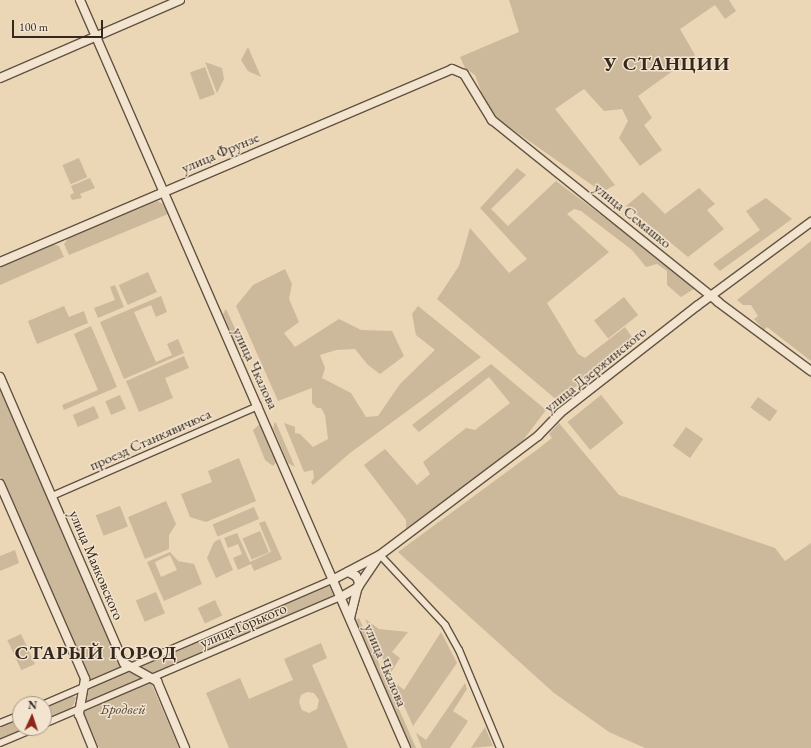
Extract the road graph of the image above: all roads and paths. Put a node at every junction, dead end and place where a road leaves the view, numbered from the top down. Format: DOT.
graph roads {
  1 [pos="80,0"];
  2 [pos="180,0"];
  3 [pos="96,37"];
  4 [pos="452,69"];
  5 [pos="0,78"];
  6 [pos="165,192"];
  7 [pos="811,222"];
  8 [pos="0,262"];
  9 [pos="711,296"];
  10 [pos="811,371"];
  11 [pos="0,377"];
  12 [pos="258,406"];
  13 [pos="0,484"];
  14 [pos="52,496"];
  15 [pos="380,555"];
  16 [pos="348,572"];
  17 [pos="334,579"];
  18 [pos="358,586"];
  19 [pos="341,597"];
  20 [pos="350,617"];
  21 [pos="129,668"];
  22 [pos="150,679"];
  23 [pos="84,687"];
  24 [pos="52,701"];
  25 [pos="80,709"];
  26 [pos="12,718"];
  27 [pos="52,721"];
  28 [pos="0,723"];
  29 [pos="16,736"];
  30 [pos="0,743"];
  31 [pos="93,748"];
  32 [pos="185,748"];
  33 [pos="406,748"];
  34 [pos="500,748"];
  1 -- 3 [label="main road, улица Чкалова"];
  2 -- 3 [label="main road"];
  3 -- 5 [label="main road"];
  3 -- 6 [label="main road, улица Чкалова"];
  4 -- 6 [label="main road, улица Фрунзе"];
  4 -- 9 [label="main road, улица Семашко"];
  6 -- 8 [label="main road, улица Фрунзе"];
  6 -- 12 [label="main road, улица Чкалова"];
  7 -- 9 [label="main road, улица Дзержинского"];
  9 -- 10 [label="main road, улица Семашко"];
  9 -- 15 [label="main road, улица Дзержинского"];
  11 -- 14 [label="main road, улица Маяковского"];
  12 -- 14 [label="street, проезд Станкявичюса"];
  12 -- 17 [label="main road, улица Чкалова"];
  13 -- 23 [label="main road"];
  14 -- 21 [label="main road, улица Маяковского"];
  15 -- 16 [label="main road, улица Дзержинского"];
  15 -- 18 [label="main road, улица Дзержинского"];
  15 -- 34 [label="street"];
  16 -- 17 [label="main road, улица Дзержинского"];
  16 -- 18 [label="main road"];
  17 -- 19 [label="main road, улица Чкалова"];
  17 -- 21 [label="street, улица Горького"];
  18 -- 19 [label="main road, улица Дзержинского"];
  18 -- 20 [label="main road, улица Дзержинского"];
  19 -- 20 [label="main road, улица Чкалова"];
  19 -- 22 [label="street, улица Горького"];
  20 -- 33 [label="main road, улица Чкалова"];
  21 -- 22 [label="main road"];
  21 -- 23 [label="street, улица Горького"];
  22 -- 25 [label="street, улица Горького"];
  22 -- 32 [label="main road"];
  23 -- 24 [label="street, улица Горького"];
  23 -- 25 [label="main road"];
  25 -- 27 [label="street, улица Горького"];
  25 -- 31 [label="main road"];
  26 -- 28 [label="street"];
  29 -- 30 [label="street"];
}
